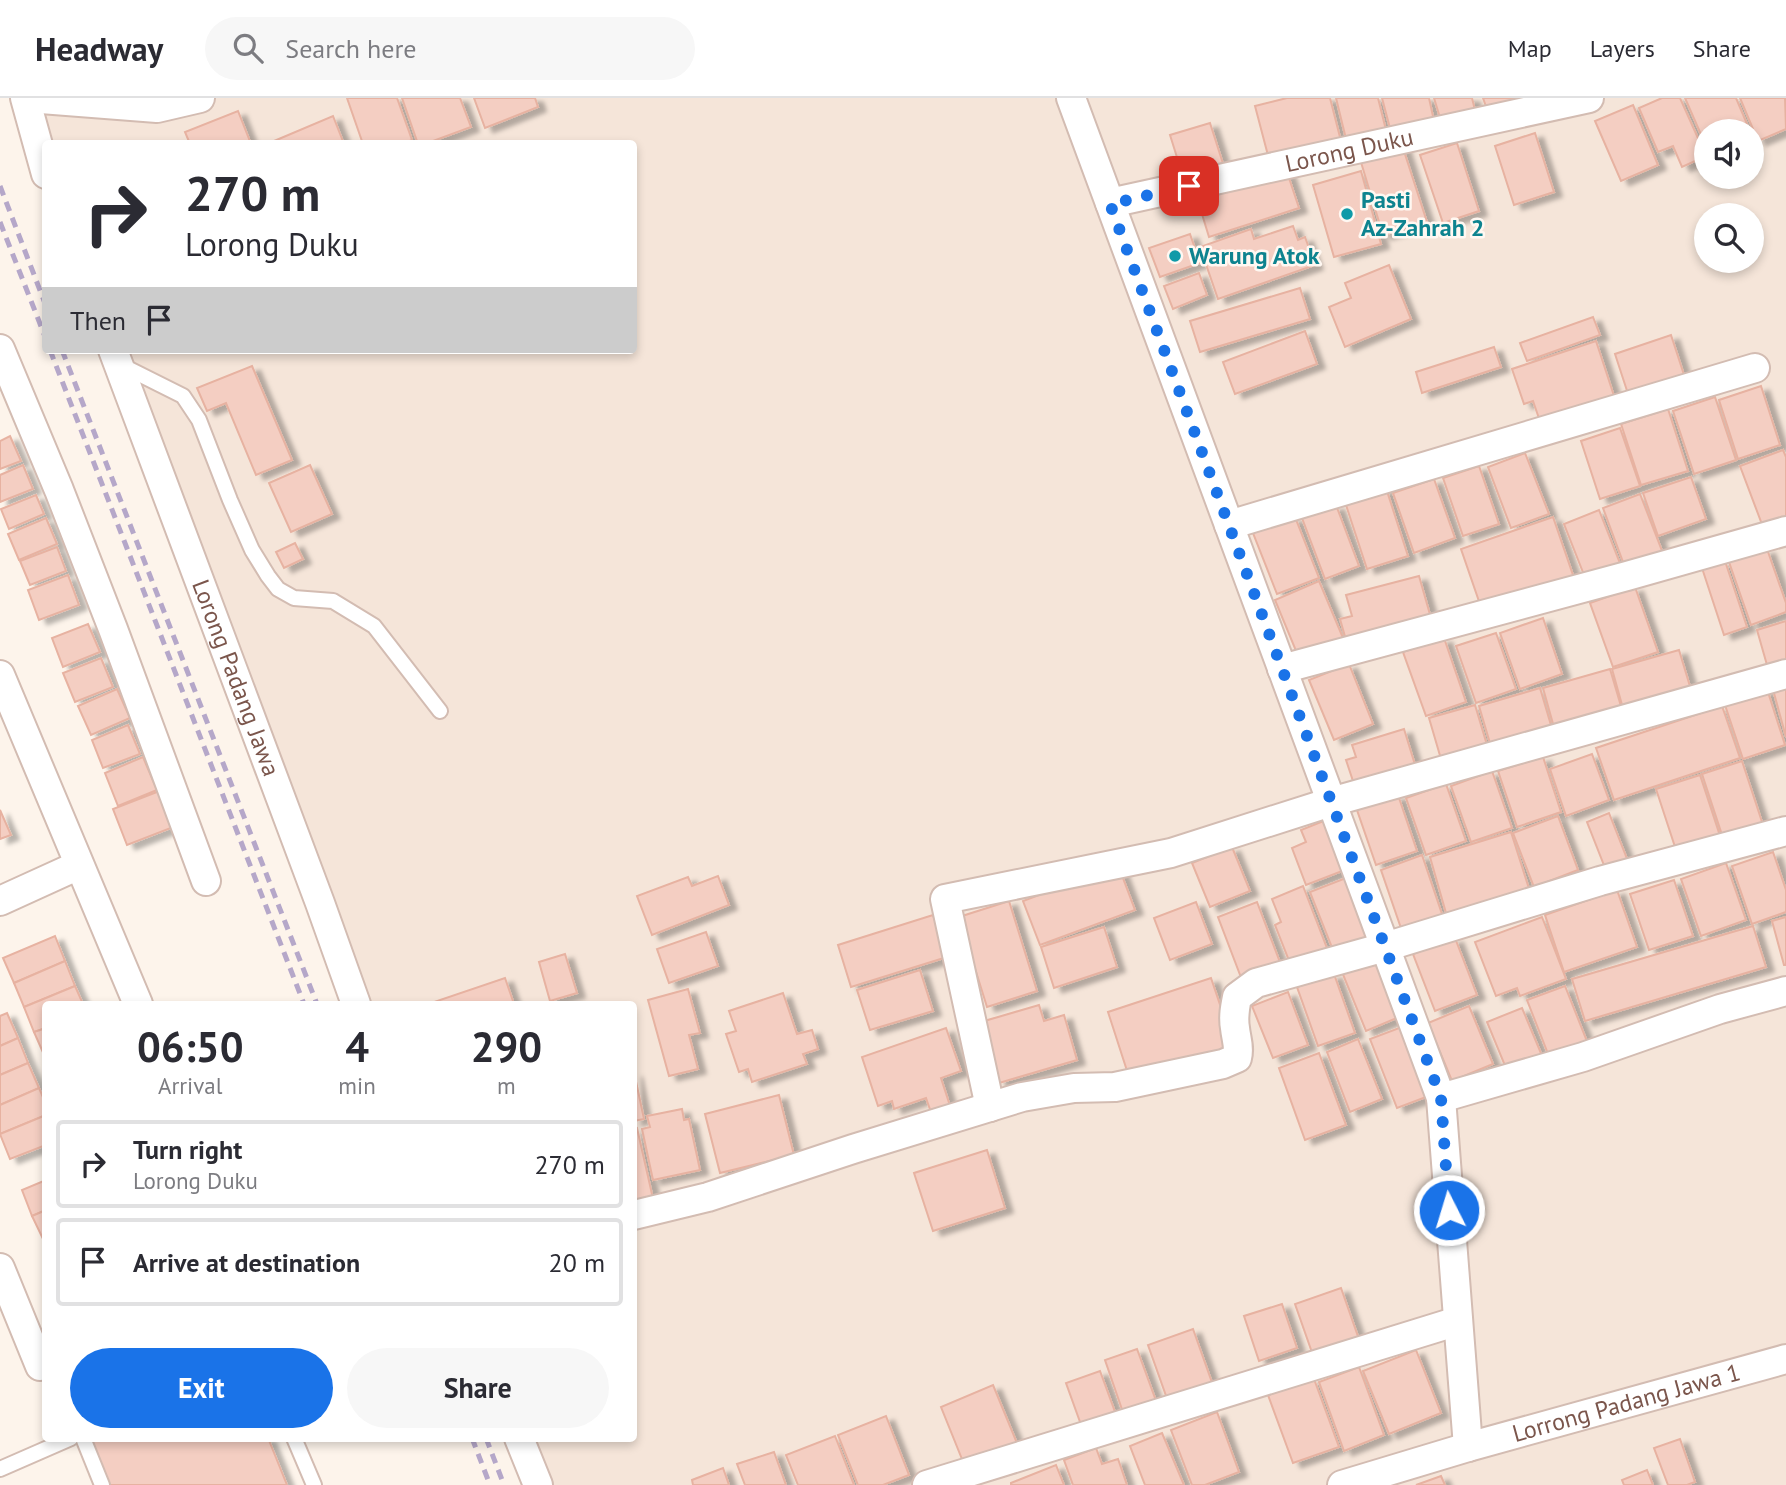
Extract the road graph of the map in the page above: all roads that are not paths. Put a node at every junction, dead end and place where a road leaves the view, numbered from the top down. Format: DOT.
graph roads {
  1 [pos="27,98"];
  2 [pos="200,98"];
  3 [pos="1071,98"];
  4 [pos="1589,98"];
  5 [pos="42,158"];
  6 [pos="1110,204"];
  7 [pos="0,349"];
  8 [pos="117,357"];
  9 [pos="1755,368"];
  10 [pos="1228,525"];
  11 [pos="1786,531"];
  12 [pos="1282,669"];
  13 [pos="1786,674"];
  14 [pos="0,675"];
  15 [pos="440,711"];
  16 [pos="1331,802"];
  17 [pos="1786,831"];
  18 [pos="79,864"];
  19 [pos="206,881"];
  20 [pos="0,901"];
  21 [pos="1385,947"];
  22 [pos="1786,991"];
  23 [pos="137,1001"];
  24 [pos="355,1001"];
  25 [pos="1441,1098"];
  26 [pos="990,1107"];
  27 [pos="637,1214"];
  28 [pos="0,1268"];
  29 [pos="1458,1321"];
  30 [pos="1786,1359"];
  31 [pos="40,1366"];
  32 [pos="62,1442"];
  33 [pos="85,1442"];
  34 [pos="296,1442"];
  35 [pos="521,1442"];
  36 [pos="1468,1447"];
  37 [pos="0,1469"];
  38 [pos="1347,1484"];
  39 [pos="102,1485"];
  40 [pos="314,1485"];
  41 [pos="538,1485"];
  42 [pos="927,1485"];
  1 -- 2 [label="street"];
  1 -- 5 [label="street"];
  3 -- 6 [label="street"];
  4 -- 6 [label="street, Lorong Duku"];
  6 -- 10 [label="street"];
  7 -- 19 [label="street"];
  8 -- 15 [label="lane"];
  8 -- 24 [label="street, Lorong Padang Jawa"];
  9 -- 10 [label="street"];
  10 -- 12 [label="street"];
  11 -- 12 [label="street"];
  12 -- 16 [label="street"];
  13 -- 16 [label="street"];
  14 -- 18 [label="street"];
  16 -- 21 [label="street"];
  16 -- 26 [label="street"];
  17 -- 21 [label="street"];
  18 -- 20 [label="street"];
  18 -- 23 [label="street"];
  21 -- 25 [label="street"];
  21 -- 26 [label="street"];
  22 -- 25 [label="street"];
  25 -- 29 [label="street"];
  26 -- 27 [label="street"];
  28 -- 31 [label="street"];
  29 -- 36 [label="street"];
  29 -- 42 [label="street"];
  30 -- 36 [label="street, Lorrong Padang Jawa 1"];
  32 -- 37 [label="lane"];
  33 -- 39 [label="lane"];
  34 -- 40 [label="lane"];
  35 -- 41 [label="street"];
  36 -- 38 [label="street, Lorrong Padang Jawa 1"];
}
